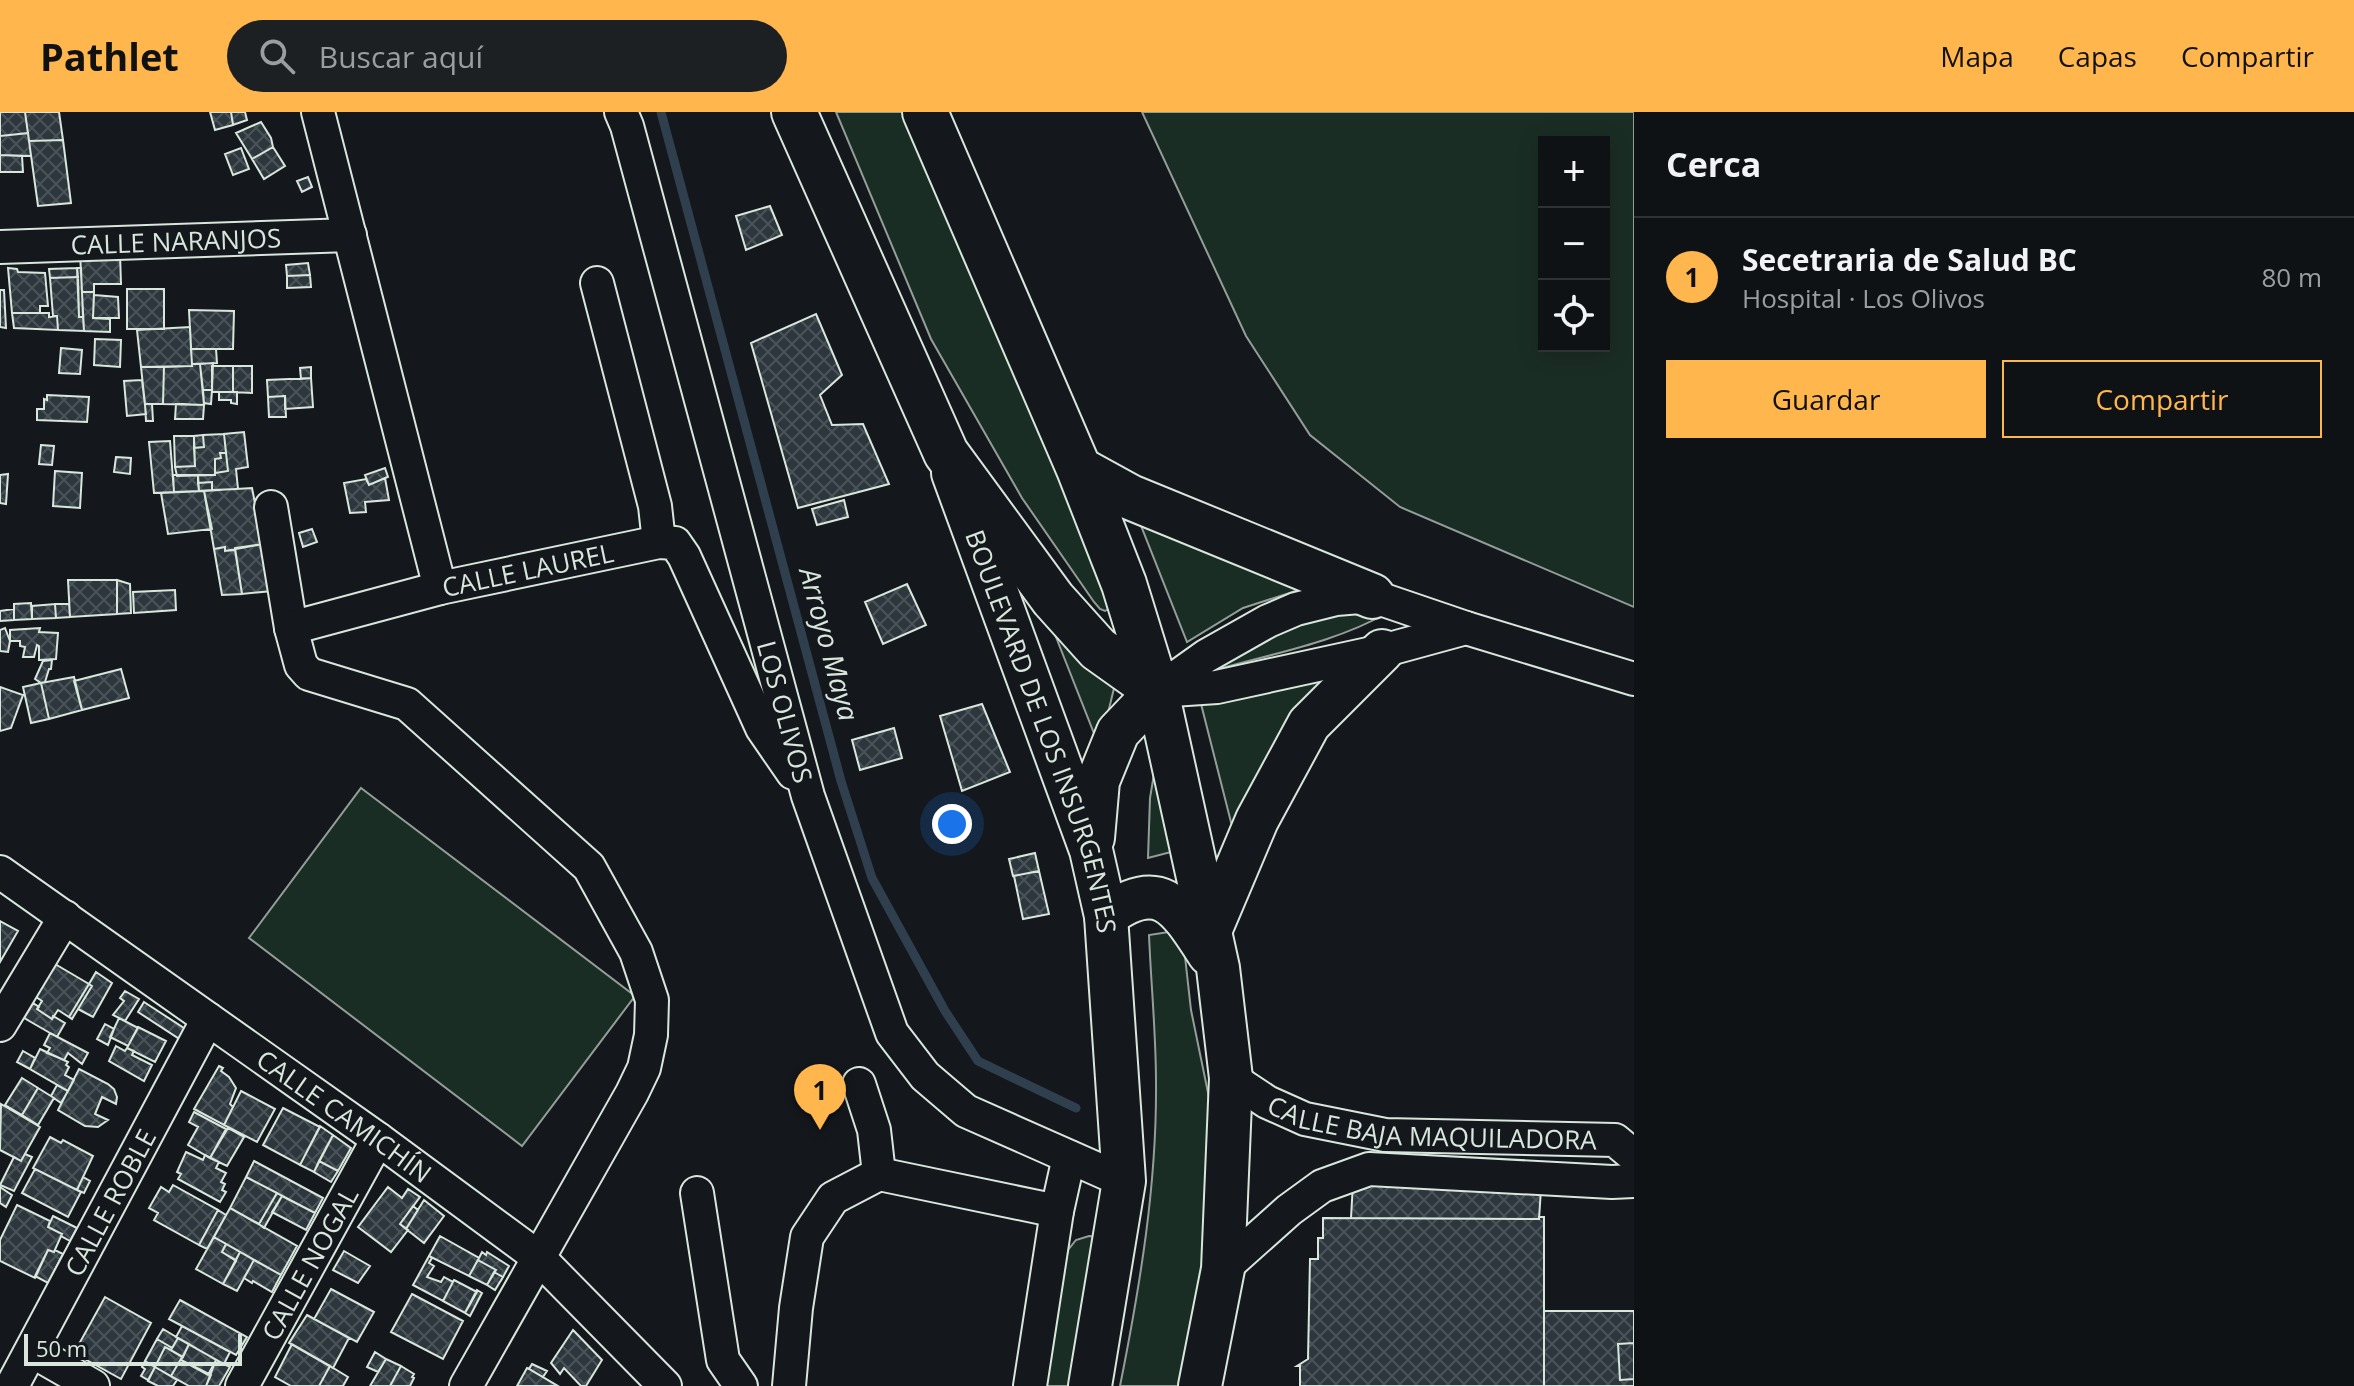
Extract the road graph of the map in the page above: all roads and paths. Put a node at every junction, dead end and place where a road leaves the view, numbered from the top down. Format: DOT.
graph roads {
  1 [pos="318,112"];
  2 [pos="621,112"];
  3 [pos="794,112"];
  4 [pos="925,112"];
  5 [pos="350,235"];
  6 [pos="0,247"];
  7 [pos="597,283"];
  8 [pos="946,453"];
  9 [pos="1079,469"];
  10 [pos="271,507"];
  11 [pos="659,542"];
  12 [pos="440,588"];
  13 [pos="1372,596"];
  14 [pos="291,628"];
  15 [pos="1466,628"];
  16 [pos="1382,651"];
  17 [pos="1634,679"];
  18 [pos="1157,691"];
  19 [pos="808,796"];
  20 [pos="1091,850"];
  21 [pos="0,872"];
  22 [pos="1106,916"];
  23 [pos="65,917"];
  24 [pos="1214,950"];
  25 [pos="208,1019"];
  26 [pos="0,1025"];
  27 [pos="1231,1078"];
  28 [pos="859,1084"];
  29 [pos="378,1139"];
  30 [pos="1634,1156"];
  31 [pos="1069,1157"];
  32 [pos="879,1174"];
  33 [pos="1124,1181"];
  34 [pos="1634,1181"];
  35 [pos="697,1193"];
  36 [pos="1057,1211"];
  37 [pos="538,1257"];
  38 [pos="1223,1269"];
  39 [pos="32,1351"];
  40 [pos="12,1386"];
  41 [pos="93,1386"];
  42 [pos="242,1386"];
  43 [pos="466,1386"];
  44 [pos="665,1386"];
  45 [pos="741,1386"];
  46 [pos="789,1386"];
  47 [pos="1030,1386"];
  48 [pos="1090,1386"];
  49 [pos="1200,1386"];
  1 -- 5 [label="street, CALLE LAUREL"];
  2 -- 19 [label="street, LOS OLIVOS"];
  3 -- 8 [label="highway, BOULEVARD DE LOS INSURGENTES"];
  4 -- 9 [label="highway"];
  5 -- 6 [label="street, CALLE NARANJOS"];
  5 -- 12 [label="street, CALLE LAUREL"];
  7 -- 11 [label="street"];
  8 -- 18 [label="highway"];
  8 -- 20 [label="main road, BOULEVARD DE LOS INSURGENTES"];
  9 -- 13 [label="highway"];
  9 -- 18 [label="highway"];
  10 -- 14 [label="street"];
  11 -- 12 [label="street, CALLE LAUREL"];
  11 -- 19 [label="street"];
  12 -- 14 [label="street"];
  13 -- 15 [label="street"];
  13 -- 18 [label="street"];
  14 -- 37 [label="street"];
  15 -- 16 [label="street"];
  15 -- 17 [label="street"];
  16 -- 18 [label="street"];
  16 -- 24 [label="main road"];
  18 -- 20 [label="main road"];
  18 -- 24 [label="main road"];
  19 -- 31 [label="street, LOS OLIVOS"];
  20 -- 22 [label="main road, BOULEVARD DE LOS INSURGENTES"];
  21 -- 23 [label="street, CALLE CAMICHÍN"];
  22 -- 24 [label="main road"];
  22 -- 33 [label="main road, BOULEVARD DE LOS INSURGENTES"];
  23 -- 25 [label="street, CALLE CAMICHÍN"];
  23 -- 26 [label="street"];
  24 -- 27 [label="main road"];
  25 -- 29 [label="street, CALLE CAMICHÍN"];
  25 -- 39 [label="street, CALLE ROBLE"];
  27 -- 30 [label="street, CALLE BAJA MAQUILADORA"];
  27 -- 38 [label="main road"];
  28 -- 32 [label="street"];
  29 -- 37 [label="street, CALLE CAMICHÍN"];
  29 -- 42 [label="street, CALLE NOGAL"];
  31 -- 33 [label="street, LOS OLIVOS"];
  31 -- 36 [label="street"];
  32 -- 36 [label="street"];
  32 -- 46 [label="street"];
  33 -- 48 [label="main road, BOULEVARD DE LOS INSURGENTES"];
  34 -- 38 [label="street, CALLE BAJA MAQUILADORA"];
  35 -- 45 [label="street"];
  36 -- 47 [label="street"];
  37 -- 43 [label="street"];
  37 -- 44 [label="street, CALLE CAMICHÍN"];
  38 -- 49 [label="main road"];
  39 -- 40 [label="street, CALLE ROBLE"];
  39 -- 41 [label="street"];
}
